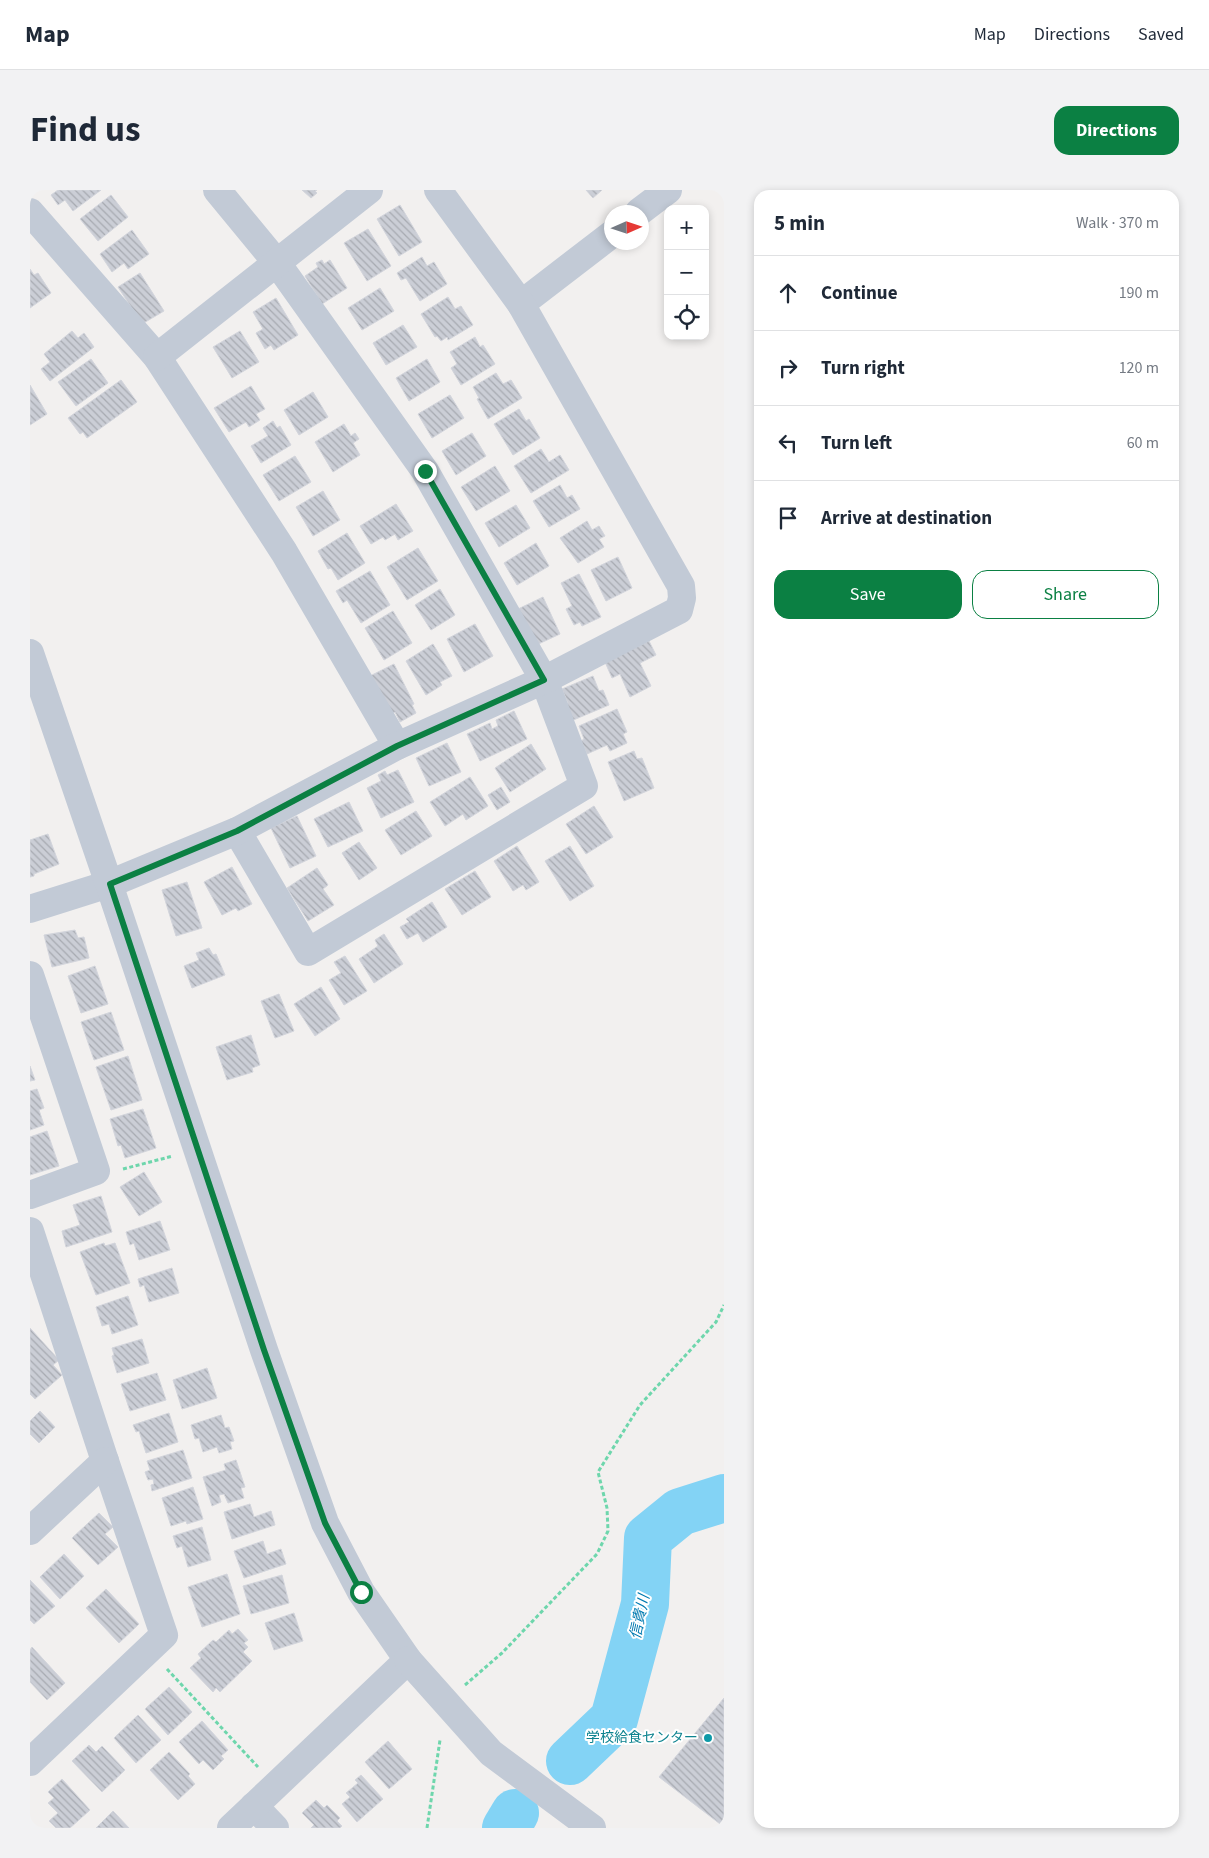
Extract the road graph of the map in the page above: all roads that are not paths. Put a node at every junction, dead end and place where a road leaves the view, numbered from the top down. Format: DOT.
graph roads {
  1 [pos="216,190"];
  2 [pos="369,190"];
  3 [pos="438,190"];
  4 [pos="668,190"];
  5 [pos="648,205"];
  6 [pos="30,212"];
  7 [pos="604,240"];
  8 [pos="277,263"];
  9 [pos="521,304"];
  10 [pos="157,357"];
  11 [pos="30,654"];
  12 [pos="544,680"];
  13 [pos="397,746"];
  14 [pos="237,831"];
  15 [pos="110,884"];
  16 [pos="30,909"];
  17 [pos="30,975"];
  18 [pos="30,1195"];
  19 [pos="30,1231"];
  20 [pos="38,1293"];
  21 [pos="105,1461"];
  22 [pos="30,1531"];
  23 [pos="408,1660"];
  24 [pos="30,1762"];
  25 [pos="254,1806"];
  26 [pos="231,1828"];
  27 [pos="274,1828"];
  28 [pos="592,1828"];
  1 -- 8 [label="street"];
  2 -- 8 [label="street"];
  3 -- 9 [label="street"];
  4 -- 5 [label="street"];
  6 -- 10 [label="street"];
  7 -- 9 [label="street"];
  8 -- 10 [label="street"];
  8 -- 12 [label="street"];
  9 -- 12 [label="street"];
  10 -- 13 [label="street"];
  11 -- 15 [label="street"];
  12 -- 13 [label="street"];
  12 -- 14 [label="street"];
  13 -- 14 [label="street"];
  14 -- 15 [label="street"];
  15 -- 16 [label="street"];
  15 -- 23 [label="street"];
  17 -- 18 [label="street"];
  19 -- 20 [label="street"];
  20 -- 21 [label="street"];
  21 -- 22 [label="street"];
  21 -- 24 [label="street"];
  23 -- 25 [label="street"];
  23 -- 28 [label="street"];
  25 -- 26 [label="street"];
  25 -- 27 [label="street"];
}
